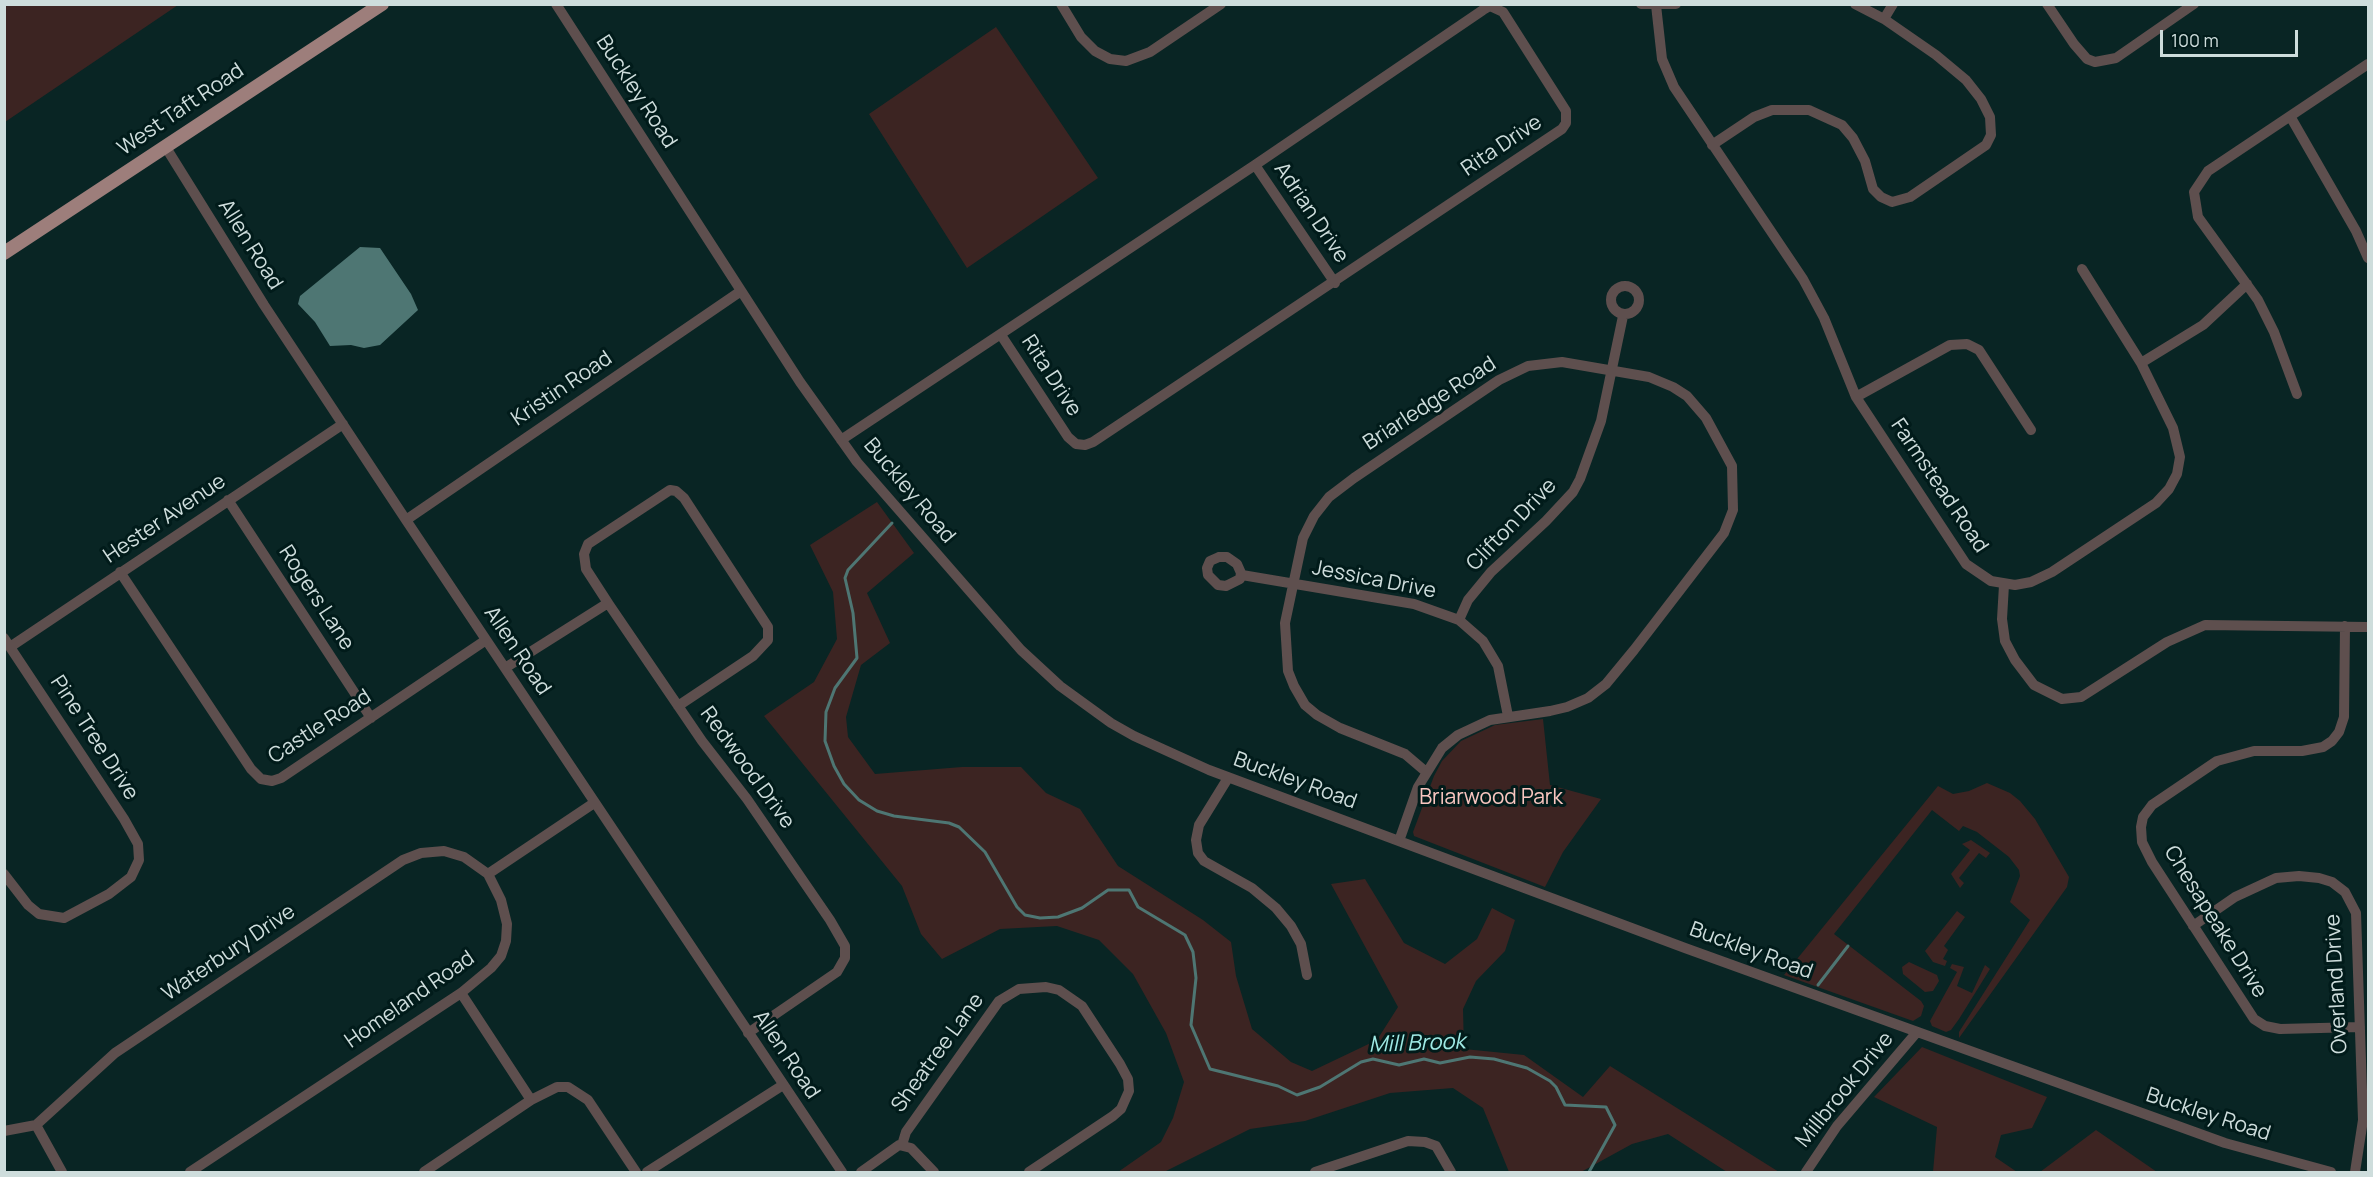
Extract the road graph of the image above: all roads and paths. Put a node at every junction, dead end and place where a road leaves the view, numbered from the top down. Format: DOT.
graph roads {
  1 [pos="382,4"];
  2 [pos="556,4"];
  3 [pos="1061,4"];
  4 [pos="1221,4"];
  5 [pos="1641,4"];
  6 [pos="1676,4"];
  7 [pos="1855,4"];
  8 [pos="1893,4"];
  9 [pos="2047,4"];
  10 [pos="2194,4"];
  11 [pos="1656,5"];
  12 [pos="1884,19"];
  13 [pos="2368,64"];
  14 [pos="2290,117"];
  15 [pos="1712,145"];
  16 [pos="165,146"];
  17 [pos="1255,165"];
  18 [pos="4,253"];
  19 [pos="2368,258"];
  20 [pos="2082,269"];
  21 [pos="1335,282"];
  22 [pos="2247,284"];
  23 [pos="741,291"];
  24 [pos="1623,316"];
  25 [pos="1001,335"];
  26 [pos="2141,363"];
  27 [pos="1611,370"];
  28 [pos="2297,394"];
  29 [pos="1856,397"];
  30 [pos="343,424"];
  31 [pos="2031,430"];
  32 [pos="841,440"];
  33 [pos="228,500"];
  34 [pos="406,520"];
  35 [pos="120,572"];
  36 [pos="1242,576"];
  37 [pos="1293,585"];
  38 [pos="2004,585"];
  39 [pos="608,603"];
  40 [pos="1459,620"];
  41 [pos="2345,626"];
  42 [pos="2368,627"];
  43 [pos="486,640"];
  44 [pos="7,643"];
  45 [pos="505,669"];
  46 [pos="678,706"];
  47 [pos="1508,716"];
  48 [pos="371,718"];
  49 [pos="1425,771"];
  50 [pos="1228,778"];
  51 [pos="594,803"];
  52 [pos="1399,841"];
  53 [pos="488,873"];
  54 [pos="4,874"];
  55 [pos="2193,926"];
  56 [pos="1307,975"];
  57 [pos="461,993"];
  58 [pos="2360,1027"];
  59 [pos="748,1032"];
  60 [pos="1917,1032"];
  61 [pos="783,1085"];
  62 [pos="531,1100"];
  63 [pos="36,1125"];
  64 [pos="4,1131"];
  65 [pos="902,1145"];
  66 [pos="62,1173"];
  67 [pos="190,1173"];
  68 [pos="424,1173"];
  69 [pos="636,1173"];
  70 [pos="647,1173"];
  71 [pos="842,1173"];
  72 [pos="861,1173"];
  73 [pos="934,1173"];
  74 [pos="1029,1173"];
  75 [pos="1315,1173"];
  76 [pos="1451,1173"];
  77 [pos="1806,1173"];
  78 [pos="2331,1173"];
  79 [pos="2355,1173"];
  1 -- 16 [label="main road, West Taft Road"];
  2 -- 23 [label="street, Buckley Road"];
  3 -- 4 [label="street"];
  5 -- 11 [label="street"];
  6 -- 11 [label="street"];
  7 -- 12 [label="street"];
  8 -- 12 [label="street"];
  9 -- 10 [label="street"];
  11 -- 15 [label="street, Farmstead Road"];
  12 -- 15 [label="street"];
  13 -- 14 [label="street"];
  14 -- 19 [label="street"];
  14 -- 22 [label="street"];
  15 -- 29 [label="street, Farmstead Road"];
  16 -- 18 [label="main road, West Taft Road"];
  16 -- 30 [label="street, Allen Road"];
  17 -- 21 [label="street, Adrian Drive"];
  17 -- 21 [label="street, Rita Drive"];
  17 -- 25 [label="street, Rita Drive"];
  20 -- 26 [label="street"];
  21 -- 25 [label="street, Rita Drive"];
  22 -- 26 [label="street"];
  22 -- 28 [label="street"];
  23 -- 32 [label="street, Buckley Road"];
  23 -- 34 [label="street, Kristin Road"];
  24 -- 27 [label="street, Clifton Drive"];
  25 -- 32 [label="street, Rita Drive"];
  26 -- 38 [label="street"];
  27 -- 37 [label="street, Briarledge Road"];
  27 -- 40 [label="street, Clifton Drive"];
  27 -- 47 [label="street, Briarledge Road"];
  29 -- 31 [label="street"];
  29 -- 38 [label="street, Farmstead Road"];
  30 -- 33 [label="street, Hester Avenue"];
  30 -- 34 [label="street, Allen Road"];
  32 -- 50 [label="street, Buckley Road"];
  33 -- 35 [label="street, Hester Avenue"];
  33 -- 48 [label="street, Rogers Lane"];
  34 -- 43 [label="street, Allen Road"];
  35 -- 44 [label="street, Hester Avenue"];
  35 -- 48 [label="street, Castle Road"];
  36 -- 37 [label="street, Jessica Drive"];
  37 -- 40 [label="street, Jessica Drive"];
  37 -- 49 [label="street, Briarledge Road"];
  38 -- 41 [label="street"];
  39 -- 45 [label="street"];
  39 -- 46 [label="street, Redwood Drive"];
  39 -- 46 [label="street, Redwood Drive"];
  40 -- 47 [label="street, Jessica Drive"];
  41 -- 42 [label="street"];
  41 -- 55 [label="street, Chesapeake Drive"];
  43 -- 45 [label="street, Allen Road"];
  43 -- 48 [label="street, Castle Road"];
  44 -- 54 [label="street, Pine Tree Drive"];
  45 -- 51 [label="street, Allen Road"];
  46 -- 59 [label="street, Redwood Drive"];
  47 -- 49 [label="street, Briarledge Road"];
  49 -- 52 [label="street, Briarledge Road"];
  50 -- 52 [label="street, Buckley Road"];
  50 -- 56 [label="street"];
  51 -- 53 [label="street"];
  51 -- 59 [label="street, Allen Road"];
  52 -- 60 [label="street, Buckley Road"];
  53 -- 57 [label="street, Homeland Road"];
  53 -- 63 [label="street, Waterbury Drive"];
  55 -- 58 [label="street, Chesapeake Drive"];
  55 -- 58 [label="street, Overland Drive"];
  57 -- 62 [label="street"];
  57 -- 67 [label="street, Homeland Road"];
  58 -- 79 [label="street, Overland Drive"];
  59 -- 61 [label="street, Allen Road"];
  60 -- 77 [label="street, Millbrook Drive"];
  60 -- 78 [label="street, Buckley Road"];
  61 -- 70 [label="street"];
  61 -- 71 [label="street, Allen Road"];
  62 -- 68 [label="street"];
  62 -- 69 [label="street"];
  63 -- 64 [label="street"];
  63 -- 66 [label="street"];
  65 -- 72 [label="street, Sheatree Lane"];
  65 -- 73 [label="street"];
  65 -- 74 [label="street, Sheatree Lane"];
  75 -- 76 [label="street"];
}
